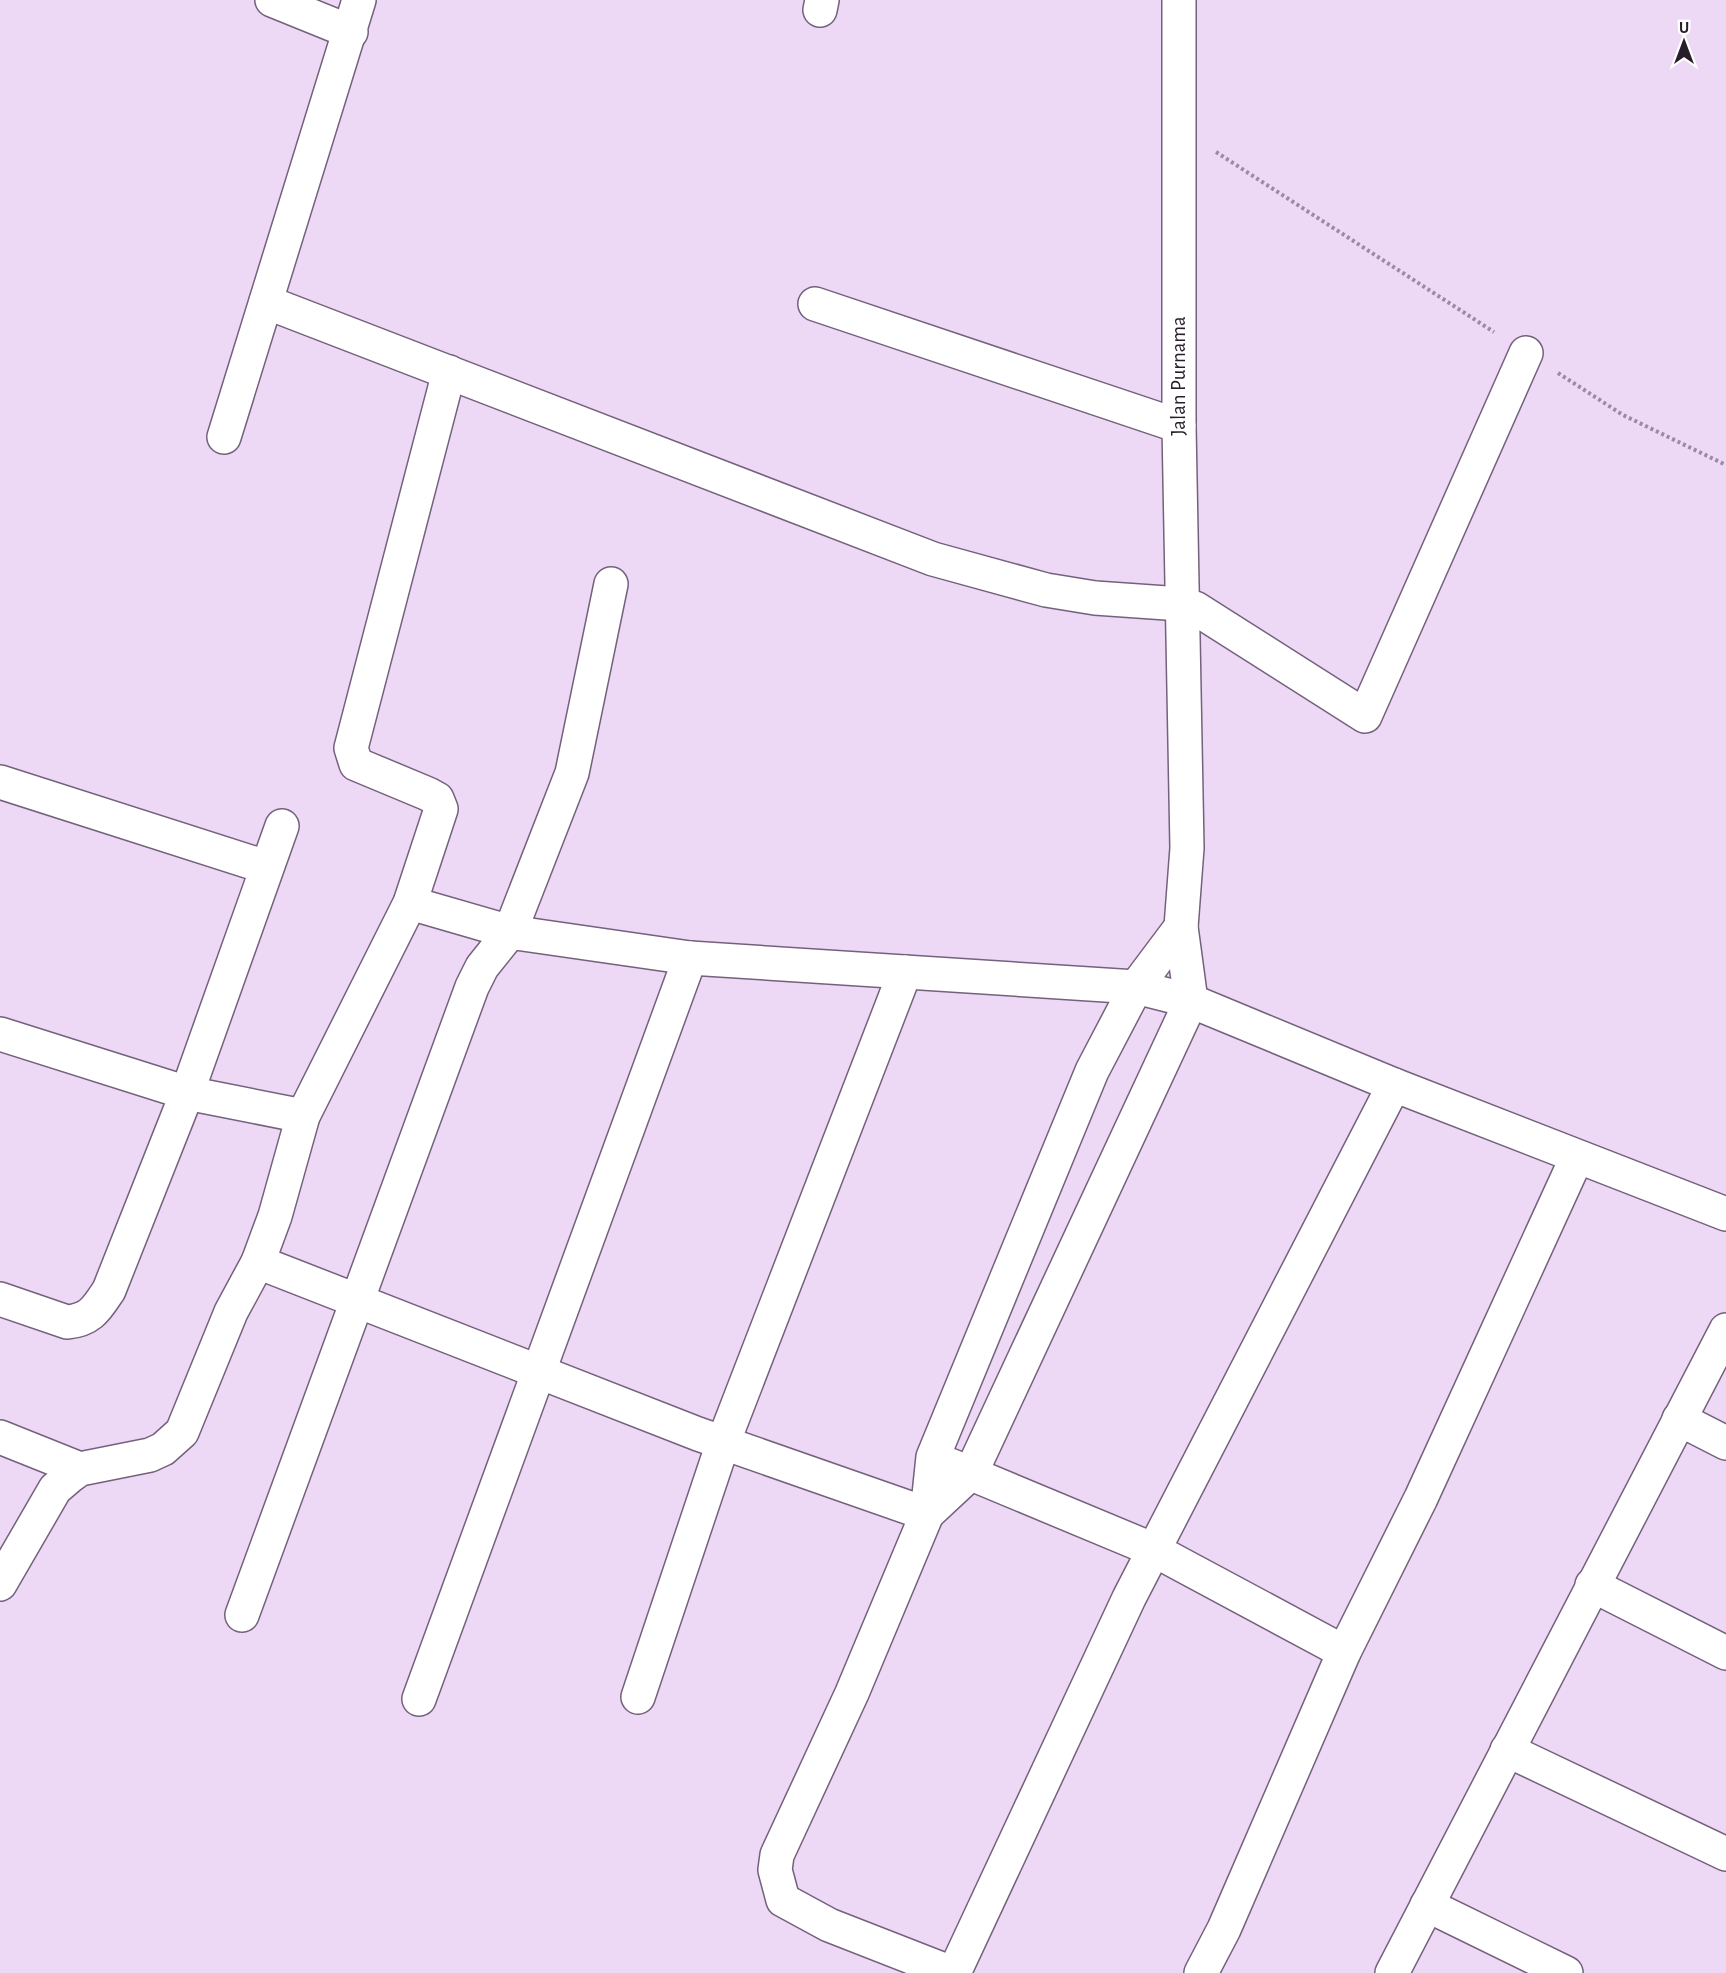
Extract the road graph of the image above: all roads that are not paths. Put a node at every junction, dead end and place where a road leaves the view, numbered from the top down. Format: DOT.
graph roads {
  1 [pos="272,0"];
  2 [pos="359,0"];
  3 [pos="1179,0"];
  4 [pos="351,32"];
  5 [pos="267,302"];
  6 [pos="815,304"];
  7 [pos="1526,353"];
  8 [pos="449,372"];
  9 [pos="1179,426"];
  10 [pos="224,437"];
  11 [pos="611,584"];
  12 [pos="1181,604"];
  13 [pos="0,782"];
  14 [pos="282,826"];
  15 [pos="267,867"];
  16 [pos="410,903"];
  17 [pos="1181,927"];
  18 [pos="510,932"];
  19 [pos="690,958"];
  20 [pos="905,972"];
  21 [pos="1136,987"];
  22 [pos="1191,1001"];
  23 [pos="0,1034"];
  24 [pos="1394,1085"];
  25 [pos="187,1093"];
  26 [pos="303,1116"];
  27 [pos="1577,1157"];
  28 [pos="1726,1214"];
  29 [pos="258,1262"];
  30 [pos="0,1299"];
  31 [pos="358,1299"];
  32 [pos="1726,1330"];
  33 [pos="537,1371"];
  34 [pos="1679,1419"];
  35 [pos="0,1437"];
  36 [pos="723,1443"];
  37 [pos="1726,1443"];
  38 [pos="933,1457"];
  39 [pos="80,1469"];
  40 [pos="971,1473"];
  41 [pos="927,1514"];
  42 [pos="1154,1550"];
  43 [pos="0,1584"];
  44 [pos="1592,1585"];
  45 [pos="242,1615"];
  46 [pos="1344,1652"];
  47 [pos="1726,1653"];
  48 [pos="638,1697"];
  49 [pos="419,1699"];
  50 [pos="1507,1750"];
  51 [pos="1726,1854"];
  52 [pos="1427,1905"];
  53 [pos="953,1973"];
  54 [pos="1201,1973"];
  55 [pos="1392,1973"];
  56 [pos="1566,1973"];
  1 -- 4 [label="street"];
  2 -- 4 [label="street"];
  3 -- 9 [label="street, Jalan Purnama"];
  4 -- 5 [label="street"];
  5 -- 8 [label="street"];
  5 -- 10 [label="street"];
  6 -- 9 [label="street"];
  7 -- 12 [label="street"];
  8 -- 12 [label="street"];
  8 -- 16 [label="street"];
  9 -- 12 [label="street, Jalan Purnama"];
  11 -- 18 [label="street"];
  12 -- 17 [label="street, Jalan Purnama"];
  13 -- 15 [label="street"];
  14 -- 15 [label="street"];
  15 -- 25 [label="street"];
  16 -- 18 [label="street"];
  16 -- 26 [label="street"];
  17 -- 21 [label="street"];
  17 -- 22 [label="street, Jalan Purnama"];
  18 -- 19 [label="street"];
  18 -- 31 [label="street"];
  19 -- 20 [label="street"];
  19 -- 33 [label="street"];
  20 -- 21 [label="street"];
  20 -- 36 [label="street"];
  21 -- 22 [label="street"];
  21 -- 38 [label="street"];
  22 -- 24 [label="street"];
  22 -- 40 [label="street"];
  23 -- 25 [label="street"];
  24 -- 27 [label="street"];
  24 -- 42 [label="street"];
  25 -- 26 [label="street"];
  25 -- 30 [label="street"];
  26 -- 29 [label="street"];
  27 -- 28 [label="street"];
  27 -- 46 [label="street"];
  29 -- 31 [label="street"];
  29 -- 39 [label="street"];
  31 -- 33 [label="street"];
  31 -- 45 [label="street"];
  32 -- 34 [label="street"];
  33 -- 36 [label="street"];
  33 -- 49 [label="street"];
  34 -- 37 [label="street"];
  34 -- 44 [label="street"];
  35 -- 39 [label="street"];
  36 -- 41 [label="street"];
  36 -- 48 [label="street"];
  38 -- 40 [label="street"];
  38 -- 41 [label="street"];
  39 -- 43 [label="street"];
  40 -- 41 [label="street"];
  40 -- 42 [label="street"];
  41 -- 53 [label="street"];
  42 -- 46 [label="street"];
  42 -- 53 [label="street"];
  44 -- 47 [label="street"];
  44 -- 50 [label="street"];
  46 -- 54 [label="street"];
  50 -- 51 [label="street"];
  50 -- 52 [label="street"];
  52 -- 55 [label="street"];
  52 -- 56 [label="street"];
}
